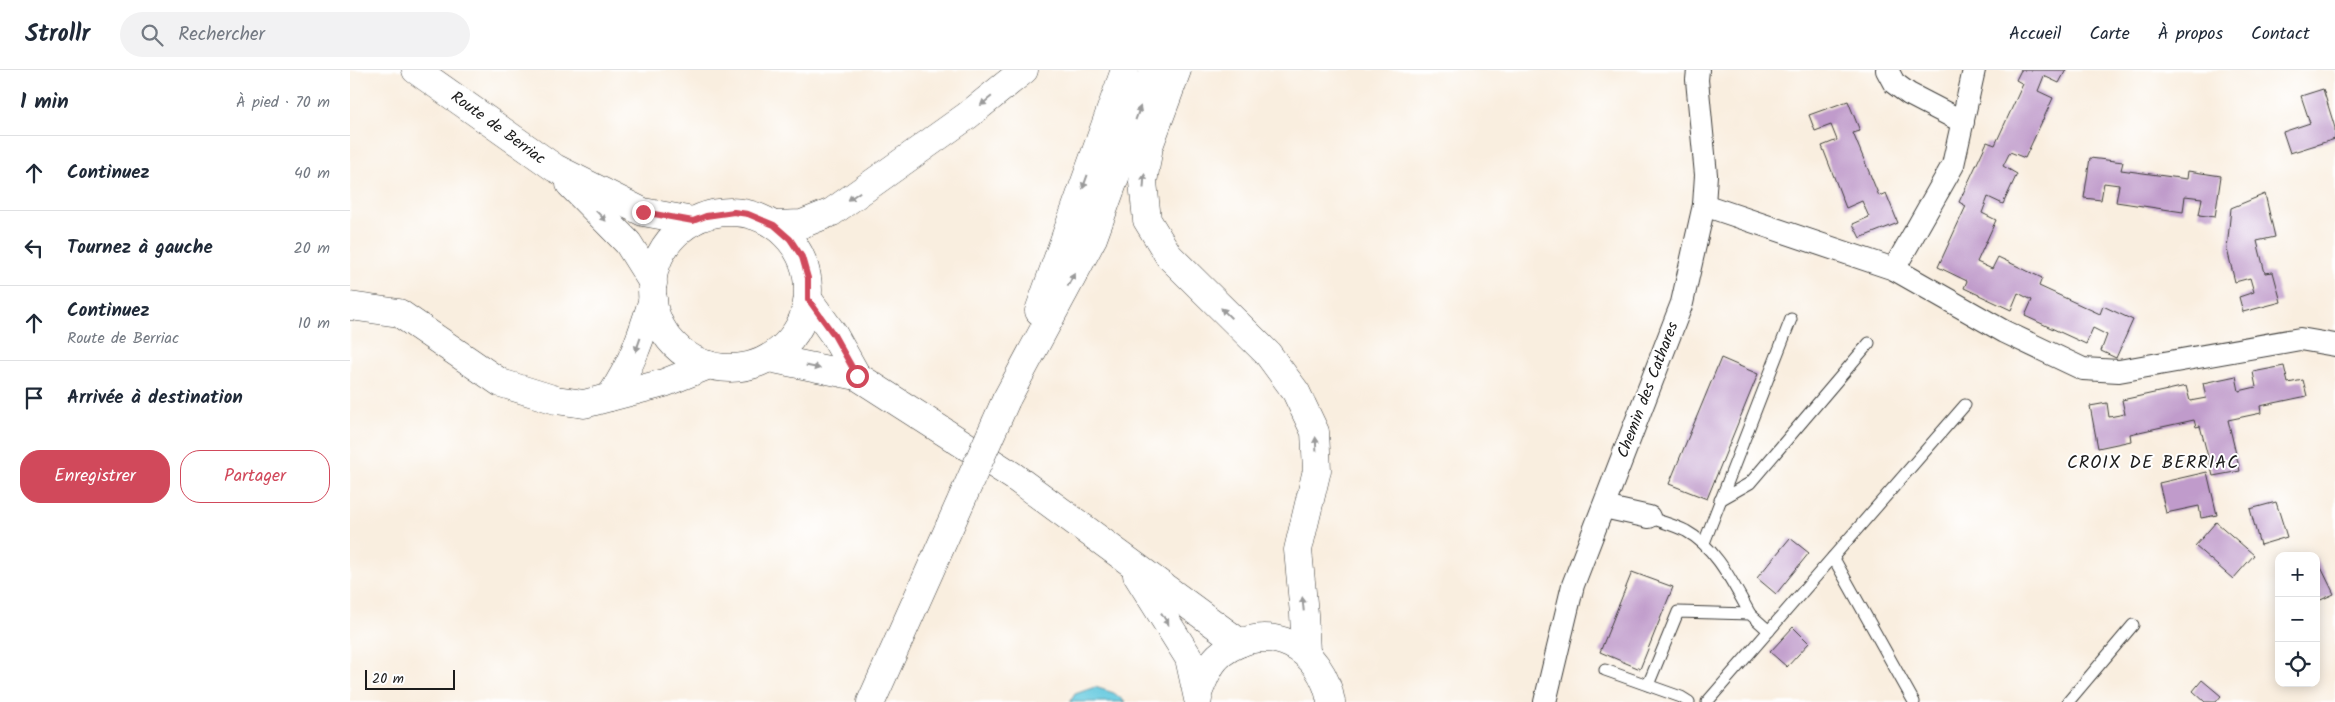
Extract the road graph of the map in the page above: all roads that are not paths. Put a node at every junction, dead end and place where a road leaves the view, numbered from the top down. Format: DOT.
graph roads {
  1 [pos="416,70"];
  2 [pos="1024,70"];
  3 [pos="1125,70"];
  4 [pos="1154,70"];
  5 [pos="1176,70"];
  6 [pos="1698,70"];
  7 [pos="1887,70"];
  8 [pos="1974,70"];
  9 [pos="1963,122"];
  10 [pos="554,168"];
  11 [pos="1704,205"];
  12 [pos="693,221"];
  13 [pos="774,225"];
  14 [pos="1894,269"];
  15 [pos="653,291"];
  16 [pos="808,299"];
  17 [pos="350,306"];
  18 [pos="1791,319"];
  19 [pos="1869,343"];
  20 [pos="2335,345"];
  21 [pos="770,358"];
  22 [pos="709,365"];
  23 [pos="857,376"];
  24 [pos="610,397"];
  25 [pos="1006,400"];
  26 [pos="1965,405"];
  27 [pos="1720,500"];
  28 [pos="1604,507"];
  29 [pos="1649,517"];
  30 [pos="1704,543"];
  31 [pos="1832,557"];
  32 [pos="1130,563"];
  33 [pos="1750,614"];
  34 [pos="2133,626"];
  35 [pos="1769,631"];
  36 [pos="1240,642"];
  37 [pos="1306,652"];
  38 [pos="1606,670"];
  39 [pos="1648,685"];
  40 [pos="1198,697"];
  41 [pos="871,702"];
  42 [pos="1331,702"];
  43 [pos="1545,702"];
  44 [pos="1689,702"];
  45 [pos="1707,702"];
  46 [pos="1914,702"];
  47 [pos="2068,702"];
  1 -- 10 [label="main road, Route de Berriac"];
  2 -- 13 [label="main road, one-way"];
  3 -- 25 [label="main road, one-way"];
  25 -- 4 [label="main road, one-way"];
  37 -- 5 [label="main road, one-way"];
  6 -- 11 [label="street, Chemin des Cathares"];
  7 -- 9 [label="street"];
  8 -- 9 [label="street"];
  9 -- 14 [label="street"];
  10 -- 12 [label="main road, Route de Berriac"];
  10 -- 15 [label="main road, Route de Berriac, one-way"];
  11 -- 14 [label="street"];
  11 -- 28 [label="street, Chemin des Cathares"];
  12 -- 13 [label="main road"];
  12 -- 15 [label="main road"];
  13 -- 16 [label="main road"];
  14 -- 20 [label="street"];
  15 -- 22 [label="main road"];
  15 -- 24 [label="main road, one-way"];
  16 -- 21 [label="main road"];
  16 -- 23 [label="main road"];
  17 -- 24 [label="main road"];
  18 -- 27 [label="lane"];
  19 -- 27 [label="lane"];
  21 -- 22 [label="main road"];
  21 -- 23 [label="main road, one-way"];
  22 -- 24 [label="main road"];
  23 -- 32 [label="main road"];
  25 -- 41 [label="main road, bridge"];
  26 -- 31 [label="lane"];
  27 -- 30 [label="lane"];
  28 -- 29 [label="street"];
  28 -- 43 [label="street, Chemin des Cathares"];
  29 -- 30 [label="lane"];
  30 -- 33 [label="lane"];
  31 -- 35 [label="lane"];
  31 -- 46 [label="lane"];
  32 -- 36 [label="main road"];
  32 -- 40 [label="main road, one-way"];
  33 -- 35 [label="lane"];
  33 -- 39 [label="lane"];
  34 -- 47 [label="lane"];
  35 -- 45 [label="lane"];
  36 -- 37 [label="main road"];
  36 -- 40 [label="main road"];
  37 -- 42 [label="main road"];
  38 -- 39 [label="lane"];
  39 -- 44 [label="lane"];
}
